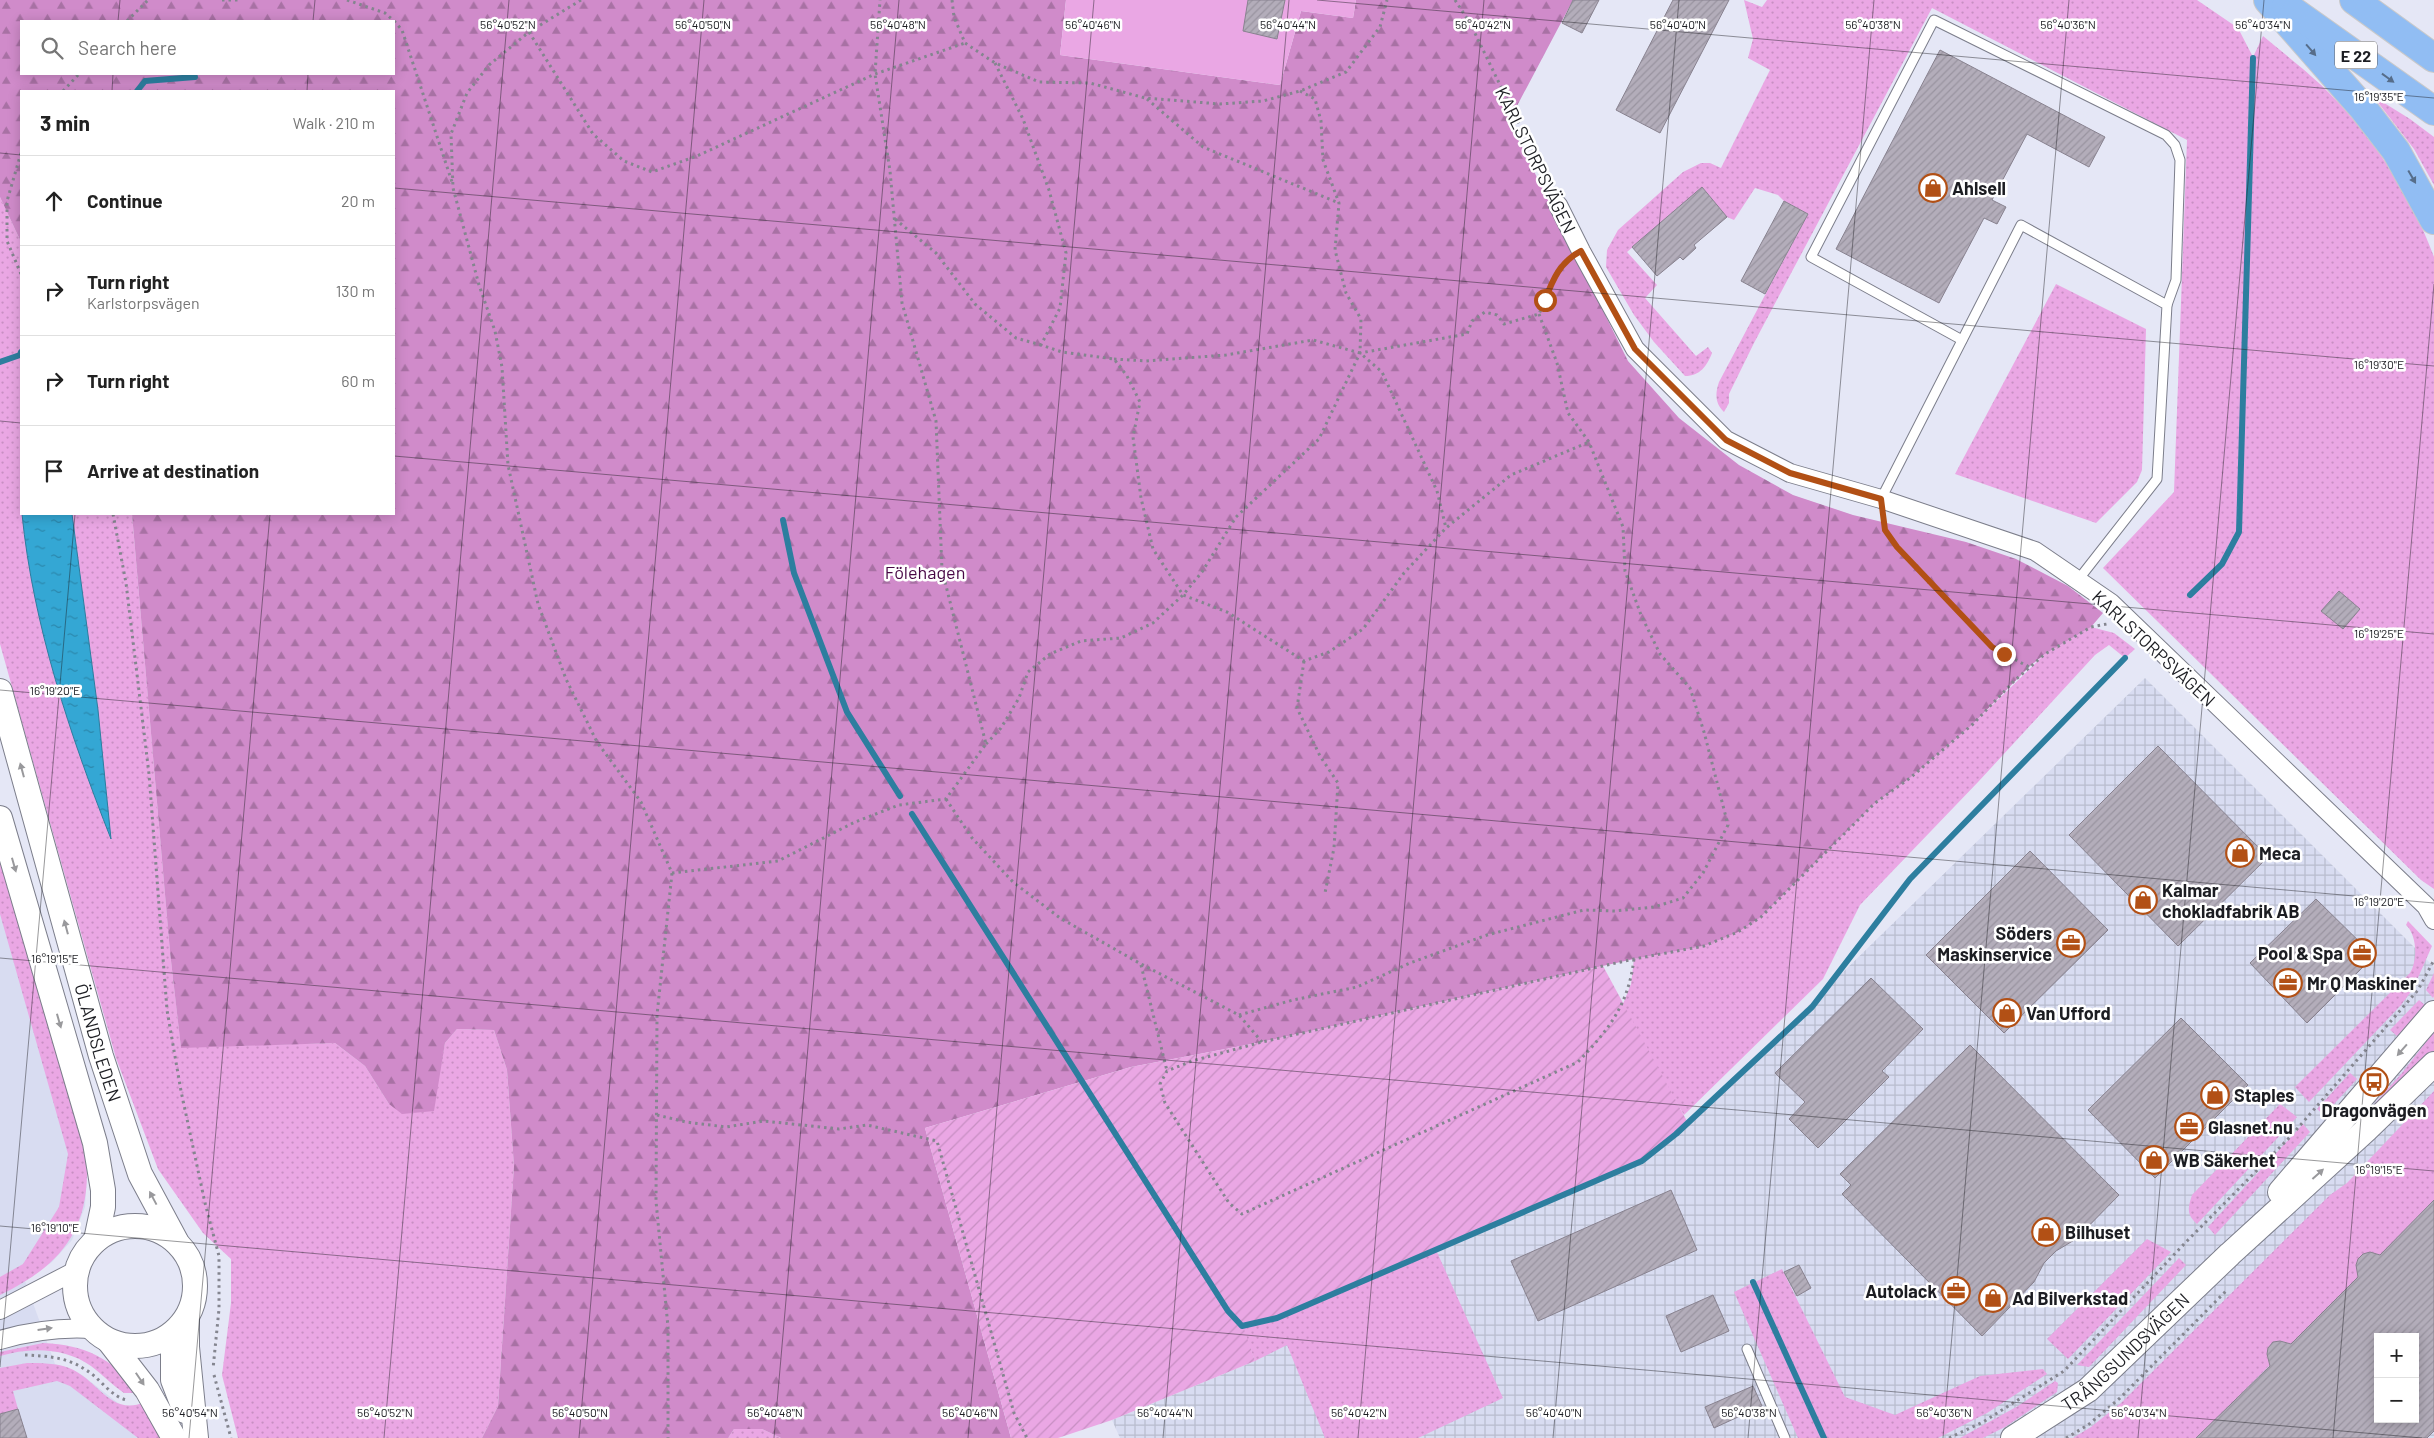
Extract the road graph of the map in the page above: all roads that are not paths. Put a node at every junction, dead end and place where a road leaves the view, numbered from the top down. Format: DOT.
graph roads {
  1 [pos="2268,0"];
  2 [pos="2277,0"];
  3 [pos="2363,6"];
  4 [pos="2434,43"];
  5 [pos="2434,58"];
  6 [pos="2434,111"];
  7 [pos="1558,205"];
  8 [pos="2434,220"];
  9 [pos="2167,305"];
  10 [pos="1962,340"];
  11 [pos="1881,499"];
  12 [pos="2078,580"];
  13 [pos="2,703"];
  14 [pos="0,818"];
  15 [pos="2431,912"];
  16 [pos="2434,1013"];
  17 [pos="2434,1064"];
  18 [pos="96,1240"];
  19 [pos="176,1241"];
  20 [pos="2230,1254"];
  21 [pos="77,1270"];
  22 [pos="0,1310"];
  23 [pos="180,1326"];
  24 [pos="100,1335"];
  25 [pos="0,1340"];
  26 [pos="1747,1349"];
  27 [pos="174,1438"];
  28 [pos="196,1438"];
  29 [pos="1785,1438"];
  30 [pos="2012,1438"];
  1 -- 8 [label="highway, one-way"];
  2 -- 6 [label="highway, E 22, one-way"];
  3 -- 4 [label="highway"];
  3 -- 5 [label="highway, E 22"];
  7 -- 11 [label="street, KARLSTORPSVÄGEN"];
  9 -- 10 [label="lane"];
  9 -- 10 [label="lane"];
  9 -- 12 [label="lane"];
  10 -- 11 [label="lane"];
  11 -- 12 [label="street, KARLSTORPSVÄGEN"];
  12 -- 15 [label="street, KARLSTORPSVÄGEN"];
  19 -- 13 [label="main road, ÖLANDSLEDEN, one-way"];
  14 -- 18 [label="main road, ÖLANDSLEDEN, one-way"];
  16 -- 20 [label="main road, TRÅNGSUNDSVÄGEN, one-way"];
  20 -- 17 [label="main road, TRÅNGSUNDSVÄGEN, one-way"];
  18 -- 19 [label="main road, ÖLANDSLEDEN"];
  18 -- 21 [label="main road, ÖLANDSLEDEN"];
  19 -- 23 [label="main road, ÖLANDSLEDEN"];
  20 -- 30 [label="main road, TRÅNGSUNDSVÄGEN"];
  21 -- 22 [label="street"];
  21 -- 24 [label="main road, ÖLANDSLEDEN"];
  23 -- 24 [label="main road"];
  23 -- 28 [label="main road, ÖLANDSLEDEN"];
  25 -- 24 [label="street, one-way"];
  24 -- 27 [label="main road, ÖLANDSLEDEN, one-way"];
  26 -- 29 [label="lane"];
}
